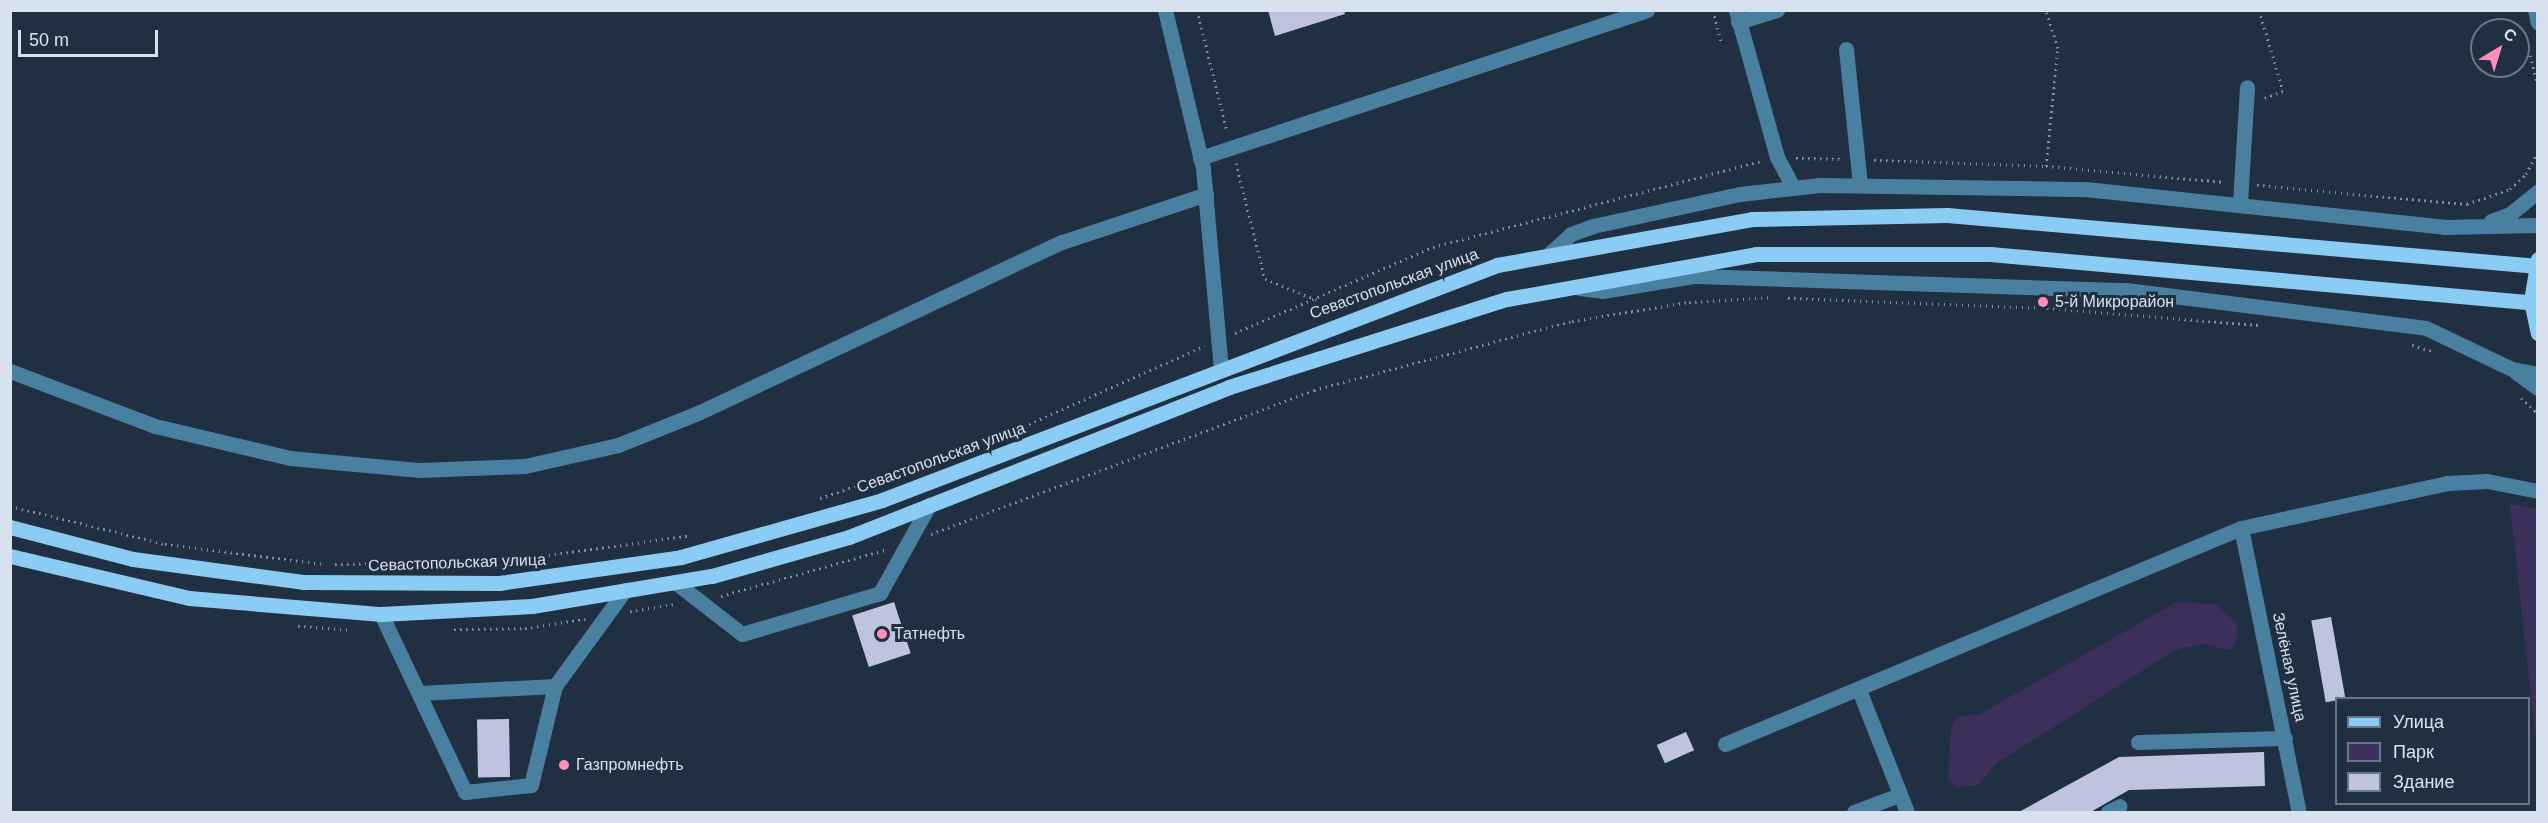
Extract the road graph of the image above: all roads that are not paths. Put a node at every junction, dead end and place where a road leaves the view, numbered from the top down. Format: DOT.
graph roads {
  1 [pos="1165,10"];
  2 [pos="1647,10"];
  3 [pos="1776,10"];
  4 [pos="2535,10"];
  5 [pos="1737,16"];
  6 [pos="2538,23"];
  7 [pos="1846,50"];
  8 [pos="2247,87"];
  9 [pos="1200,158"];
  10 [pos="1860,184"];
  11 [pos="1793,187"];
  12 [pos="2538,191"];
  13 [pos="1206,194"];
  14 [pos="2240,202"];
  15 [pos="2538,225"];
  16 [pos="2477,226"];
  17 [pos="1550,253"];
  18 [pos="2538,259"];
  19 [pos="2538,266"];
  20 [pos="1561,286"];
  21 [pos="2538,303"];
  22 [pos="2538,333"];
  23 [pos="1221,369"];
  24 [pos="2512,369"];
  25 [pos="10,371"];
  26 [pos="2538,374"];
  27 [pos="2538,388"];
  28 [pos="2538,491"];
  29 [pos="929,506"];
  30 [pos="10,527"];
  31 [pos="2241,528"];
  32 [pos="10,556"];
  33 [pos="675,582"];
  34 [pos="625,590"];
  35 [pos="381,614"];
  36 [pos="555,686"];
  37 [pos="1859,690"];
  38 [pos="420,693"];
  39 [pos="2285,738"];
  40 [pos="2139,742"];
  41 [pos="1725,744"];
  42 [pos="1899,795"];
  43 [pos="1854,813"];
  44 [pos="1906,813"];
  45 [pos="2300,813"];
  1 -- 9 [label="street"];
  2 -- 9 [label="street"];
  3 -- 5 [label="street"];
  4 -- 6 [label="street"];
  5 -- 11 [label="street"];
  7 -- 10 [label="street"];
  8 -- 14 [label="street"];
  9 -- 13 [label="street"];
  10 -- 11 [label="street"];
  10 -- 14 [label="street"];
  11 -- 17 [label="street"];
  12 -- 16 [label="street"];
  13 -- 23 [label="street"];
  13 -- 25 [label="street"];
  14 -- 16 [label="street"];
  15 -- 16 [label="street"];
  17 -- 19 [label="main road, Севастопольская улица"];
  17 -- 23 [label="main road, Севастопольская улица"];
  18 -- 22 [label="main road"];
  20 -- 21 [label="main road"];
  20 -- 24 [label="street"];
  20 -- 29 [label="main road"];
  23 -- 30 [label="main road, Севастопольская улица"];
  24 -- 26 [label="street"];
  24 -- 27 [label="street"];
  28 -- 31 [label="street"];
  29 -- 33 [label="main road"];
  29 -- 33 [label="street"];
  31 -- 37 [label="street"];
  31 -- 39 [label="street, Зелёная улица"];
  32 -- 35 [label="main road"];
  33 -- 34 [label="main road"];
  34 -- 35 [label="main road"];
  34 -- 36 [label="street"];
  35 -- 38 [label="street"];
  36 -- 38 [label="street"];
  36 -- 38 [label="street"];
  37 -- 41 [label="street"];
  37 -- 42 [label="street"];
  39 -- 40 [label="street"];
  39 -- 45 [label="street, Зелёная улица"];
  42 -- 43 [label="street"];
  42 -- 44 [label="street"];
}
